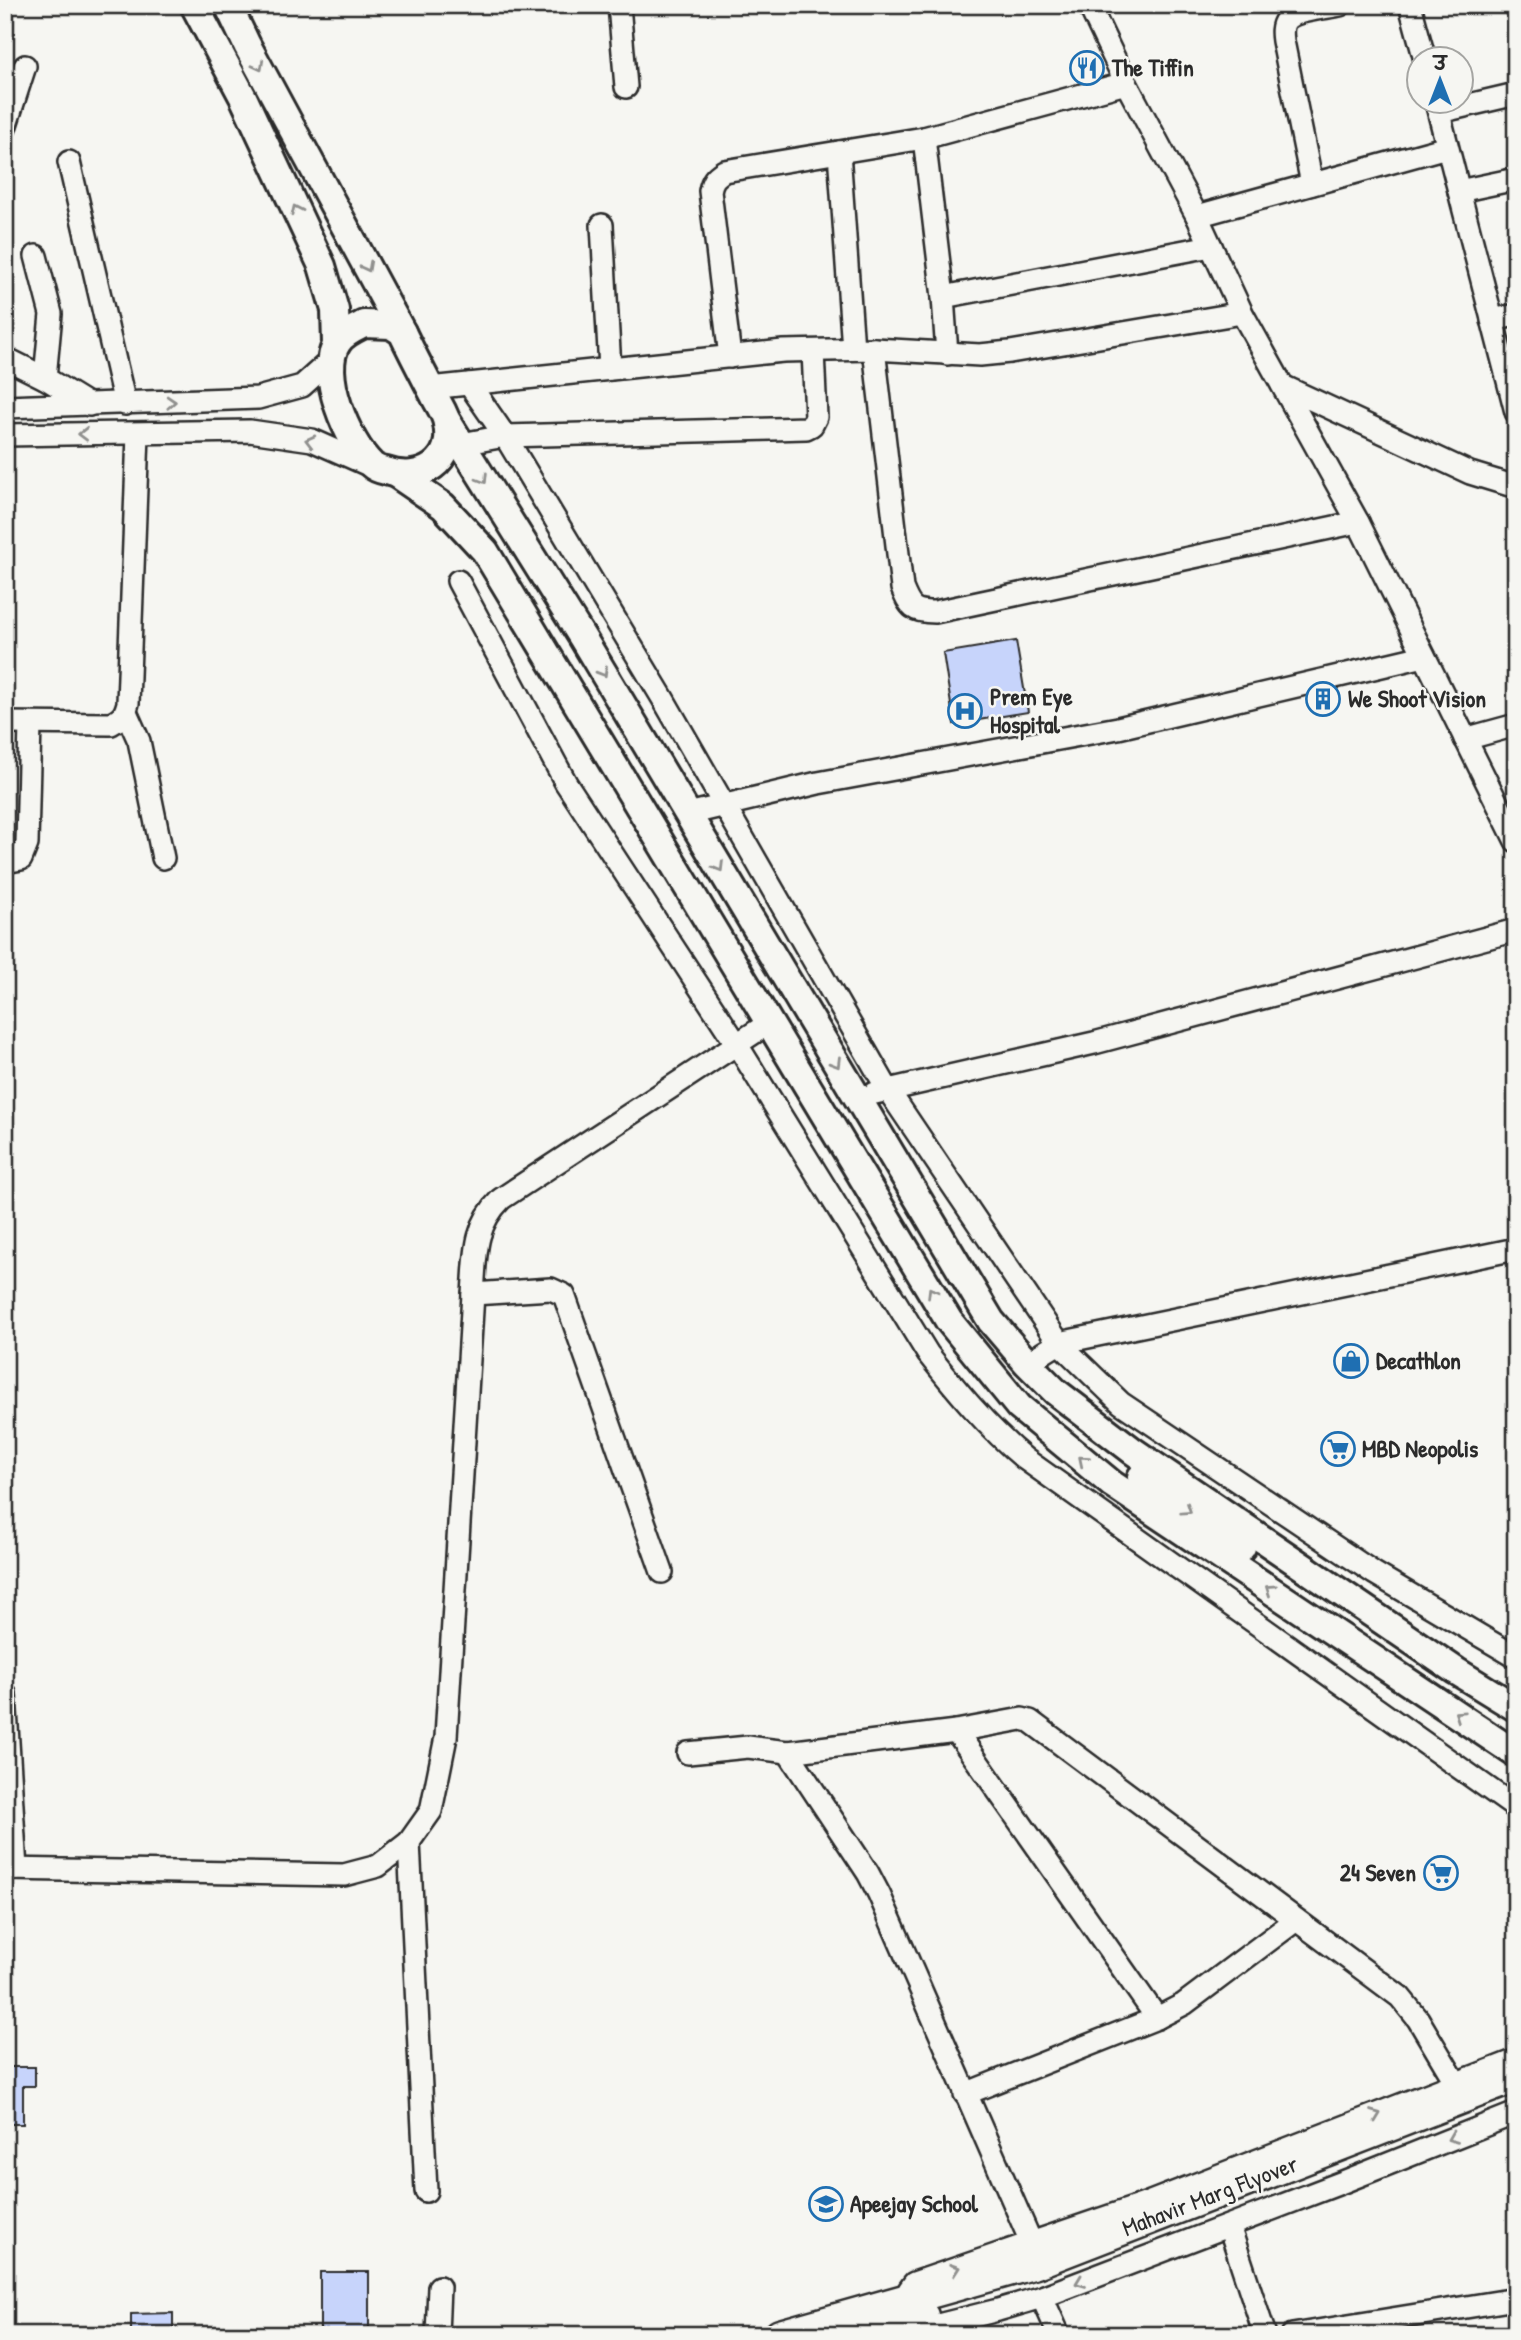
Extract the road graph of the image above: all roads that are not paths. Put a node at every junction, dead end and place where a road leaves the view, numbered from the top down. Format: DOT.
graph roads {
  1 [pos="194,5"];
  2 [pos="619,5"];
  3 [pos="1088,5"];
  4 [pos="1340,5"];
  5 [pos="1410,5"];
  6 [pos="234,11"];
  7 [pos="1421,46"];
  8 [pos="25,66"];
  9 [pos="1126,83"];
  10 [pos="626,87"];
  11 [pos="1516,94"];
  12 [pos="1476,101"];
  13 [pos="1440,116"];
  14 [pos="5,128"];
  15 [pos="924,138"];
  16 [pos="1447,147"];
  17 [pos="839,152"];
  18 [pos="69,162"];
  19 [pos="1516,179"];
  20 [pos="1312,184"];
  21 [pos="1458,191"];
  22 [pos="1197,216"];
  23 [pos="602,225"];
  24 [pos="1210,246"];
  25 [pos="36,256"];
  26 [pos="943,297"];
  27 [pos="1242,313"];
  28 [pos="1516,315"];
  29 [pos="1492,320"];
  30 [pos="402,332"];
  31 [pos="864,349"];
  32 [pos="813,351"];
  33 [pos="333,352"];
  34 [pos="947,354"];
  35 [pos="730,357"];
  36 [pos="5,358"];
  37 [pos="610,369"];
  38 [pos="46,378"];
  39 [pos="469,384"];
  40 [pos="1285,387"];
  41 [pos="430,388"];
  42 [pos="125,404"];
  43 [pos="89,405"];
  44 [pos="5,407"];
  45 [pos="1516,412"];
  46 [pos="447,421"];
  47 [pos="138,433"];
  48 [pos="5,435"];
  49 [pos="505,436"];
  50 [pos="461,444"];
  51 [pos="384,470"];
  52 [pos="1516,487"];
  53 [pos="1358,522"];
  54 [pos="458,581"];
  55 [pos="1424,656"];
  56 [pos="126,712"];
  57 [pos="5,723"];
  58 [pos="30,724"];
  59 [pos="1516,725"];
  60 [pos="1465,739"];
  61 [pos="724,806"];
  62 [pos="688,814"];
  63 [pos="1516,841"];
  64 [pos="163,858"];
  65 [pos="5,862"];
  66 [pos="1516,930"];
  67 [pos="769,1023"];
  68 [pos="736,1043"];
  69 [pos="888,1090"];
  70 [pos="856,1097"];
  71 [pos="1516,1249"];
  72 [pos="473,1293"];
  73 [pos="1059,1343"];
  74 [pos="1027,1363"];
  75 [pos="1056,1392"];
  76 [pos="662,1572"];
  77 [pos="1516,1657"];
  78 [pos="5,1693"];
  79 [pos="1516,1708"];
  80 [pos="1516,1726"];
  81 [pos="956,1731"];
  82 [pos="788,1752"];
  83 [pos="688,1753"];
  84 [pos="1516,1754"];
  85 [pos="1516,1808"];
  86 [pos="409,1842"];
  87 [pos="11,1869"];
  88 [pos="1296,1920"];
  89 [pos="1157,2018"];
  90 [pos="1516,2060"];
  91 [pos="1516,2077"];
  92 [pos="1456,2083"];
  93 [pos="965,2094"];
  94 [pos="1516,2096"];
  95 [pos="1516,2113"];
  96 [pos="426,2191"];
  97 [pos="1229,2226"];
  98 [pos="1031,2242"];
  99 [pos="439,2287"];
  100 [pos="1042,2297"];
  101 [pos="1516,2299"];
  102 [pos="914,2309"];
  103 [pos="1422,2325"];
  104 [pos="437,2335"];
  105 [pos="780,2335"];
  106 [pos="863,2335"];
  107 [pos="1059,2335"];
  108 [pos="1265,2335"];
  109 [pos="1292,2335"];
  33 -- 1 [label="main road, one-way"];
  2 -- 10 [label="street"];
  3 -- 9 [label="street"];
  4 -- 20 [label="street"];
  5 -- 7 [label="street"];
  6 -- 30 [label="main road, one-way"];
  8 -- 14 [label="street"];
  9 -- 15 [label="street"];
  9 -- 22 [label="street"];
  11 -- 12 [label="street"];
  13 -- 16 [label="street"];
  15 -- 17 [label="street"];
  15 -- 26 [label="street"];
  16 -- 20 [label="street"];
  16 -- 21 [label="street"];
  17 -- 31 [label="street"];
  17 -- 35 [label="street"];
  18 -- 42 [label="street"];
  19 -- 21 [label="street"];
  20 -- 22 [label="street"];
  21 -- 29 [label="street"];
  22 -- 24 [label="street"];
  23 -- 37 [label="street"];
  24 -- 26 [label="street"];
  24 -- 27 [label="street"];
  25 -- 38 [label="street"];
  26 -- 34 [label="street"];
  27 -- 34 [label="street"];
  27 -- 40 [label="street"];
  28 -- 29 [label="street"];
  29 -- 45 [label="street"];
  30 -- 33 [label="main road"];
  30 -- 41 [label="main road"];
  31 -- 32 [label="street"];
  31 -- 34 [label="street"];
  31 -- 53 [label="street"];
  32 -- 35 [label="street"];
  32 -- 49 [label="street"];
  42 -- 33 [label="street, one-way"];
  33 -- 51 [label="main road"];
  35 -- 37 [label="street"];
  36 -- 38 [label="street"];
  37 -- 39 [label="street"];
  38 -- 43 [label="street"];
  39 -- 41 [label="street"];
  39 -- 49 [label="street"];
  40 -- 52 [label="street"];
  40 -- 53 [label="street"];
  41 -- 46 [label="main road"];
  42 -- 43 [label="street"];
  43 -- 44 [label="street"];
  46 -- 50 [label="main road"];
  46 -- 51 [label="main road"];
  47 -- 48 [label="street, one-way"];
  51 -- 47 [label="street, one-way"];
  47 -- 56 [label="street"];
  49 -- 50 [label="street"];
  49 -- 61 [label="street"];
  50 -- 62 [label="main road, one-way"];
  51 -- 67 [label="main road"];
  53 -- 55 [label="street"];
  54 -- 68 [label="street"];
  55 -- 60 [label="street"];
  55 -- 61 [label="street"];
  56 -- 58 [label="street"];
  56 -- 64 [label="street"];
  57 -- 58 [label="street"];
  58 -- 65 [label="street"];
  59 -- 60 [label="street"];
  60 -- 63 [label="street"];
  61 -- 62 [label="street"];
  61 -- 69 [label="street"];
  62 -- 70 [label="main road, one-way"];
  66 -- 69 [label="street"];
  67 -- 68 [label="street"];
  84 -- 67 [label="main road, one-way"];
  68 -- 72 [label="street"];
  68 -- 85 [label="street"];
  69 -- 70 [label="street"];
  69 -- 73 [label="street"];
  70 -- 74 [label="main road"];
  71 -- 73 [label="street"];
  72 -- 76 [label="street"];
  72 -- 86 [label="street"];
  73 -- 74 [label="street"];
  73 -- 77 [label="street"];
  74 -- 75 [label="main road"];
  75 -- 79 [label="main road"];
  75 -- 80 [label="main road, one-way"];
  78 -- 87 [label="street"];
  81 -- 82 [label="street"];
  81 -- 88 [label="street"];
  81 -- 89 [label="street"];
  82 -- 83 [label="street"];
  82 -- 93 [label="street"];
  86 -- 87 [label="street"];
  86 -- 96 [label="street"];
  88 -- 89 [label="street"];
  88 -- 92 [label="street"];
  89 -- 93 [label="street"];
  90 -- 92 [label="street"];
  91 -- 102 [label="highway, Mahavir Marg Flyover"];
  98 -- 92 [label="street, one-way"];
  93 -- 98 [label="street"];
  94 -- 102 [label="highway, Mahavir Marg Flyover"];
  95 -- 97 [label="street, one-way"];
  97 -- 100 [label="street, one-way"];
  97 -- 108 [label="street"];
  102 -- 98 [label="street, one-way"];
  99 -- 104 [label="street"];
  100 -- 102 [label="street"];
  100 -- 107 [label="street"];
  101 -- 103 [label="street"];
  102 -- 105 [label="highway"];
  102 -- 106 [label="highway"];
  103 -- 109 [label="street"];
}
